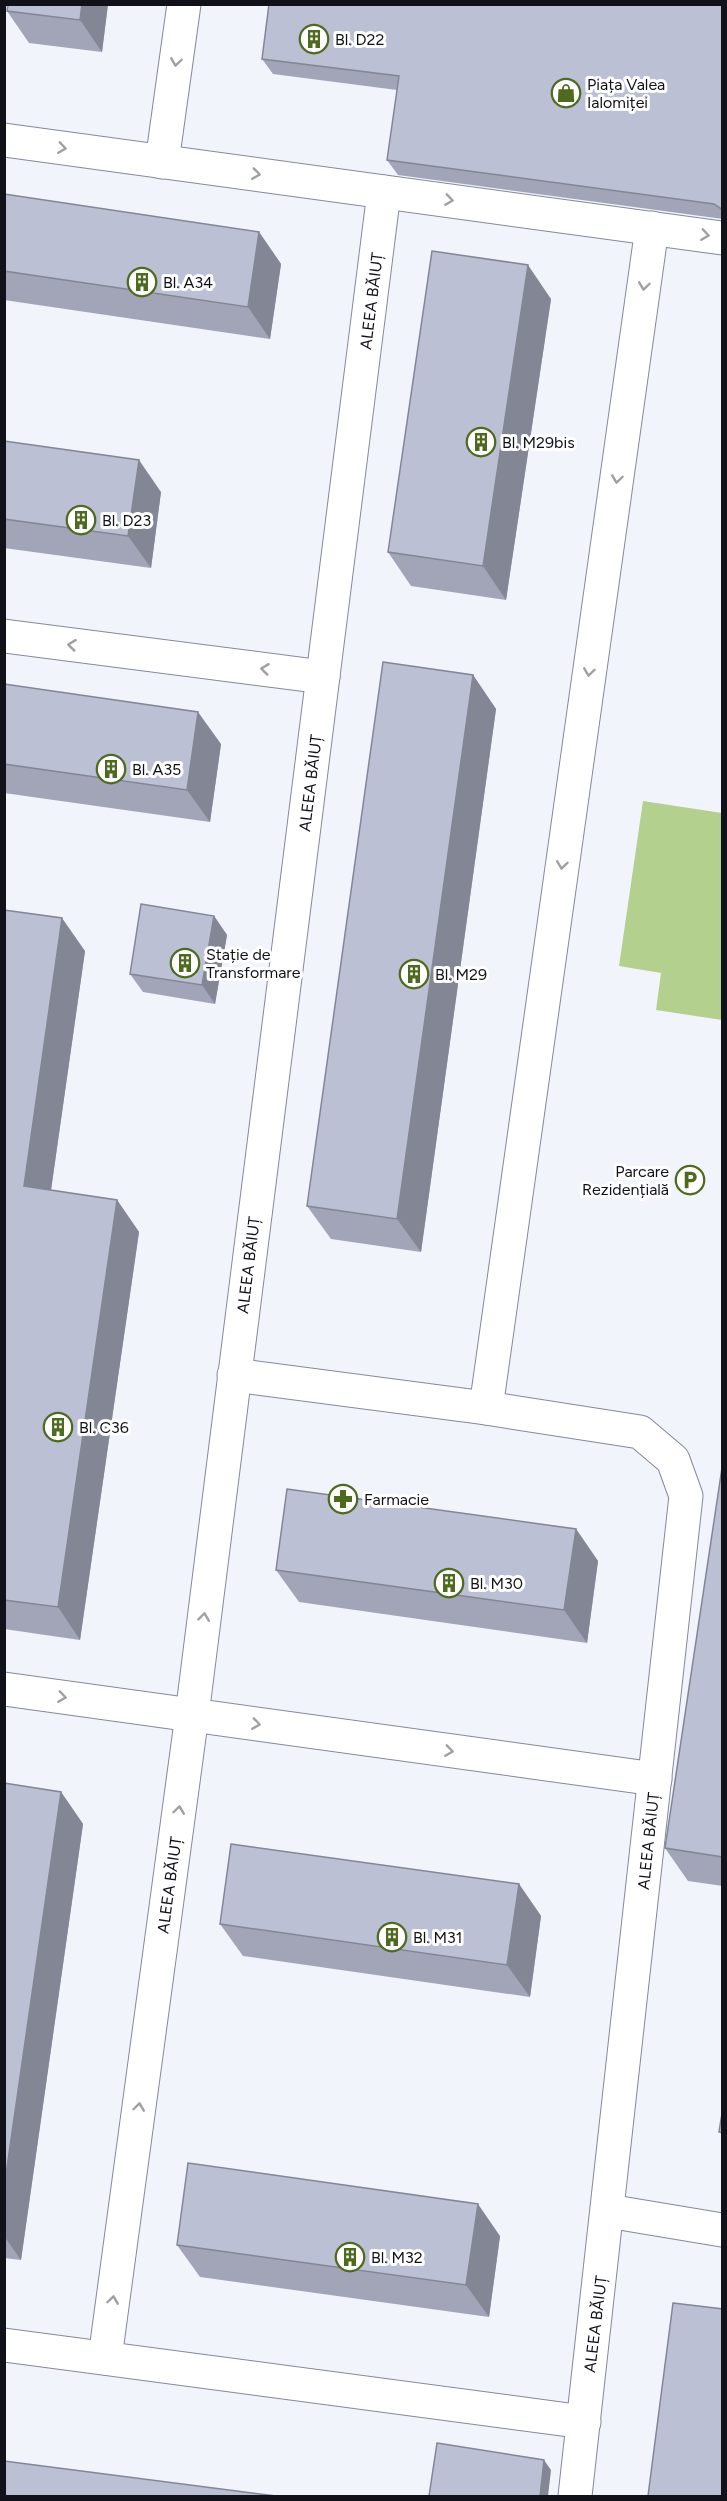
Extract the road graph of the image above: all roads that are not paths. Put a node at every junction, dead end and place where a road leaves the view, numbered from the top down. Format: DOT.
graph roads {
  1 [pos="184,4"];
  2 [pos="4,140"];
  3 [pos="162,162"];
  4 [pos="384,192"];
  5 [pos="652,228"];
  6 [pos="723,238"];
  7 [pos="4,636"];
  8 [pos="323,677"];
  9 [pos="234,1375"];
  10 [pos="486,1408"];
  11 [pos="4,1689"];
  12 [pos="192,1715"];
  13 [pos="655,1779"];
  14 [pos="608,2211"];
  15 [pos="723,2230"];
  16 [pos="4,2345"];
  17 [pos="105,2358"];
  18 [pos="584,2422"];
  19 [pos="575,2496"];
  1 -- 3 [label="street, one-way"];
  2 -- 3 [label="street, one-way"];
  3 -- 4 [label="street, one-way"];
  4 -- 5 [label="street, one-way"];
  4 -- 8 [label="street, ALEEA BĂIUȚ"];
  5 -- 6 [label="street, one-way"];
  5 -- 10 [label="street, one-way"];
  8 -- 7 [label="street, one-way"];
  8 -- 9 [label="street, ALEEA BĂIUȚ"];
  9 -- 10 [label="street, ALEEA BĂIUȚ"];
  12 -- 9 [label="street, ALEEA BĂIUȚ, one-way"];
  10 -- 13 [label="street, ALEEA BĂIUȚ"];
  11 -- 12 [label="street, one-way"];
  12 -- 13 [label="street, one-way"];
  17 -- 12 [label="street, ALEEA BĂIUȚ, one-way"];
  13 -- 14 [label="street, ALEEA BĂIUȚ"];
  14 -- 15 [label="street"];
  14 -- 18 [label="street, ALEEA BĂIUȚ"];
  16 -- 17 [label="street"];
  17 -- 18 [label="street"];
  18 -- 19 [label="street, ALEEA BĂIUȚ"];
}
